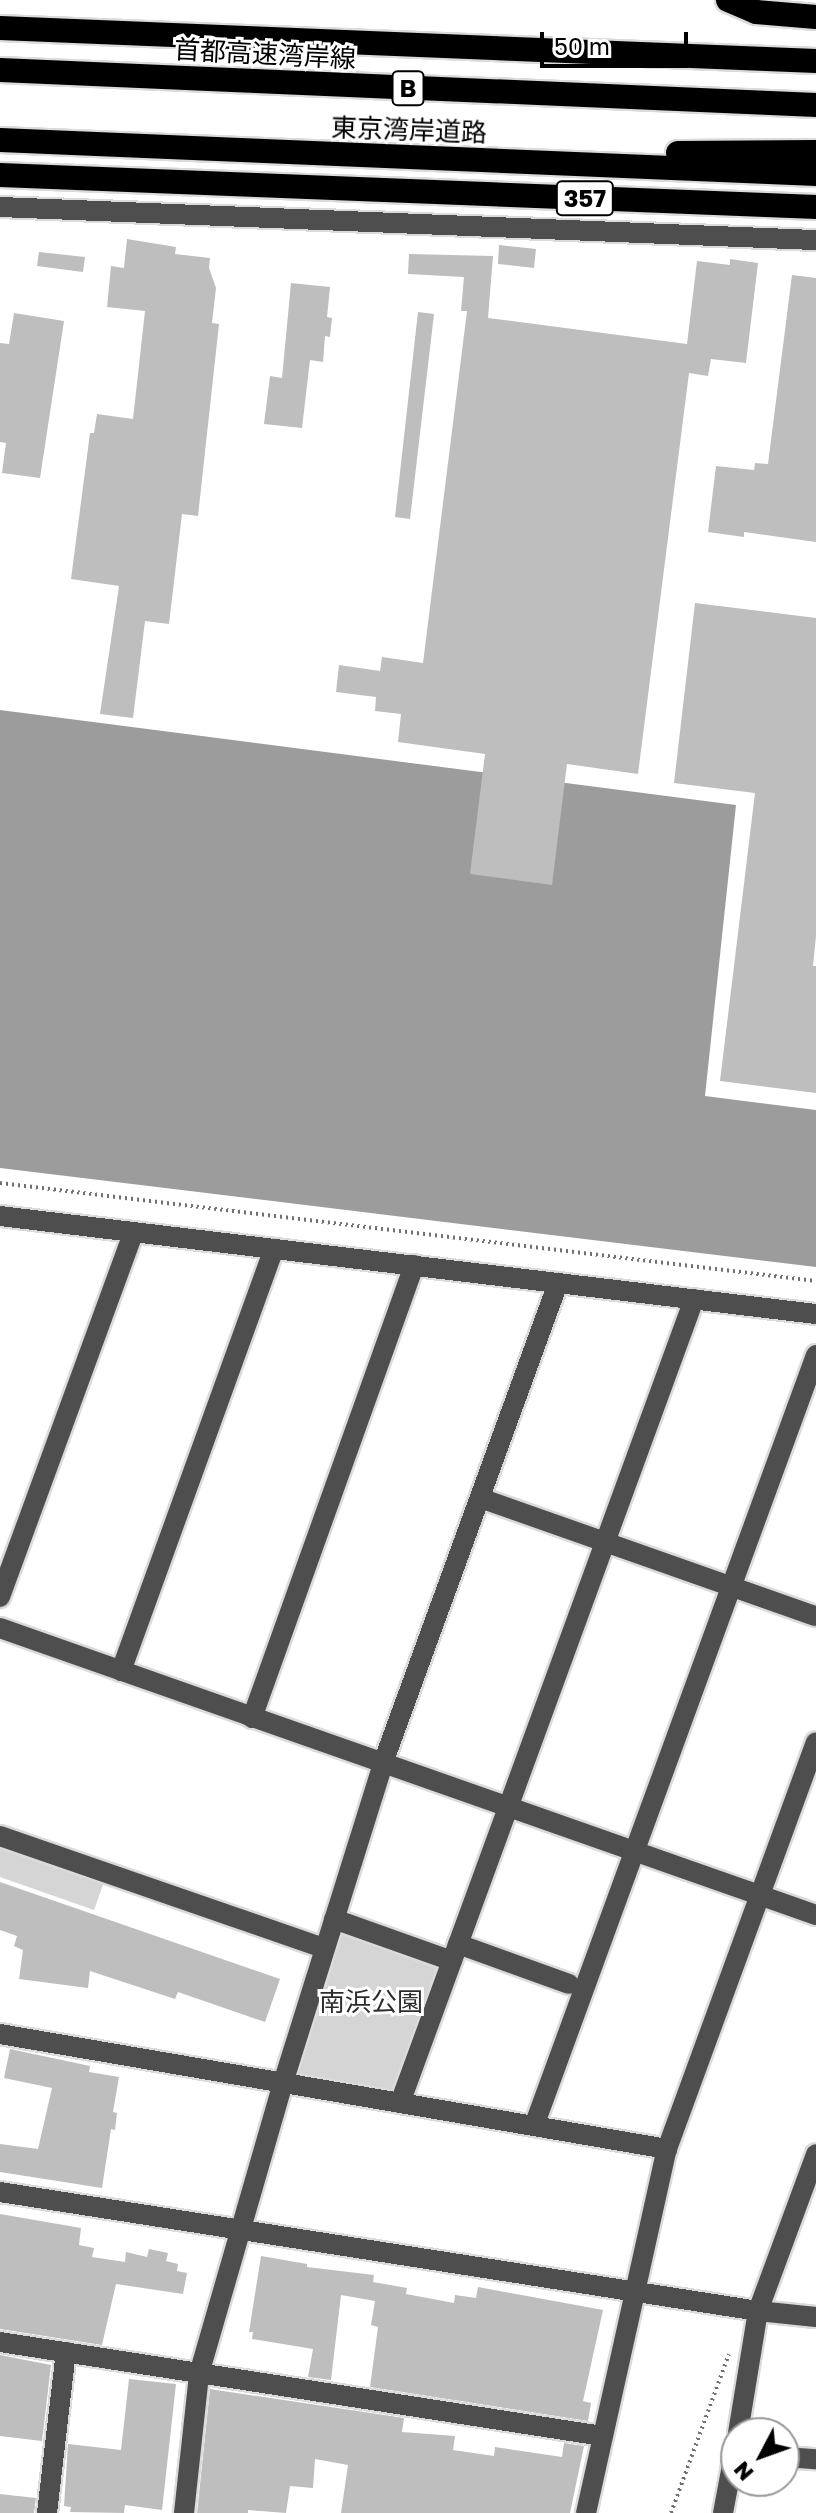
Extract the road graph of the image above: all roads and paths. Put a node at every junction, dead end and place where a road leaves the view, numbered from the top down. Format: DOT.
graph roads {
  1 [pos="728,0"];
  2 [pos="816,17"];
  3 [pos="0,28"];
  4 [pos="816,61"];
  5 [pos="0,70"];
  6 [pos="816,105"];
  7 [pos="0,140"];
  8 [pos="816,152"];
  9 [pos="457,160"];
  10 [pos="816,174"];
  11 [pos="0,175"];
  12 [pos="0,207"];
  13 [pos="816,207"];
  14 [pos="816,240"];
  15 [pos="0,1183"];
  16 [pos="0,1216"];
  17 [pos="133,1233"];
  18 [pos="274,1249"];
  19 [pos="414,1265"];
  20 [pos="816,1281"];
  21 [pos="558,1283"];
  22 [pos="694,1299"];
  23 [pos="816,1314"];
  24 [pos="816,1355"];
  25 [pos="480,1498"];
  26 [pos="606,1542"];
  27 [pos="731,1587"];
  28 [pos="0,1597"];
  29 [pos="816,1616"];
  30 [pos="0,1628"];
  31 [pos="121,1671"];
  32 [pos="252,1718"];
  33 [pos="816,1742"];
  34 [pos="383,1763"];
  35 [pos="508,1807"];
  36 [pos="0,1836"];
  37 [pos="635,1852"];
  38 [pos="760,1895"];
  39 [pos="816,1915"];
  40 [pos="334,1919"];
  41 [pos="324,1948"];
  42 [pos="455,1953"];
  43 [pos="569,1984"];
  44 [pos="0,2034"];
  45 [pos="283,2083"];
  46 [pos="400,2103"];
  47 [pos="534,2126"];
  48 [pos="667,2149"];
  49 [pos="816,2154"];
  50 [pos="0,2192"];
  51 [pos="239,2229"];
  52 [pos="635,2291"];
  53 [pos="758,2311"];
  54 [pos="816,2317"];
  55 [pos="734,2340"];
  56 [pos="0,2342"];
  57 [pos="66,2352"];
  58 [pos="199,2374"];
  59 [pos="741,2417"];
  60 [pos="602,2436"];
  61 [pos="47,2513"];
  62 [pos="184,2513"];
  63 [pos="586,2513"];
  64 [pos="671,2513"];
  1 -- 2 [label="highway"];
  3 -- 4 [label="highway, 首都高速湾岸線 / B"];
  5 -- 6 [label="highway, 首都高速湾岸線 / B"];
  7 -- 9 [label="highway, 東京湾岸道路 / 357"];
  8 -- 9 [label="highway"];
  9 -- 10 [label="highway, 東京湾岸道路 / 357"];
  11 -- 13 [label="highway, 357"];
  12 -- 14 [label="street"];
  15 -- 20 [label="path"];
  16 -- 17 [label="street"];
  17 -- 18 [label="street"];
  17 -- 28 [label="street"];
  18 -- 19 [label="street"];
  18 -- 31 [label="street"];
  19 -- 21 [label="street"];
  19 -- 32 [label="street"];
  21 -- 22 [label="street"];
  21 -- 25 [label="street"];
  22 -- 23 [label="street"];
  22 -- 26 [label="street"];
  24 -- 27 [label="street"];
  25 -- 26 [label="street"];
  25 -- 34 [label="street"];
  26 -- 27 [label="street"];
  26 -- 35 [label="street"];
  27 -- 29 [label="street"];
  27 -- 37 [label="street"];
  30 -- 31 [label="street"];
  31 -- 32 [label="street"];
  32 -- 34 [label="street"];
  33 -- 38 [label="street"];
  34 -- 35 [label="street"];
  34 -- 40 [label="street"];
  35 -- 37 [label="street"];
  35 -- 42 [label="street"];
  36 -- 41 [label="street"];
  37 -- 38 [label="street"];
  37 -- 47 [label="street"];
  38 -- 39 [label="street"];
  38 -- 48 [label="street"];
  40 -- 41 [label="street"];
  40 -- 42 [label="street"];
  41 -- 45 [label="street"];
  42 -- 43 [label="street"];
  42 -- 46 [label="street"];
  44 -- 45 [label="street"];
  45 -- 46 [label="street"];
  45 -- 51 [label="street"];
  46 -- 47 [label="street"];
  47 -- 48 [label="street"];
  48 -- 52 [label="street"];
  49 -- 53 [label="street"];
  50 -- 51 [label="street"];
  51 -- 52 [label="street"];
  51 -- 58 [label="street"];
  52 -- 53 [label="street"];
  52 -- 60 [label="street"];
  53 -- 54 [label="street"];
  53 -- 59 [label="street"];
  55 -- 64 [label="path"];
  56 -- 57 [label="street"];
  57 -- 58 [label="street"];
  57 -- 61 [label="street"];
  58 -- 60 [label="street"];
  58 -- 62 [label="street"];
  60 -- 63 [label="street"];
}
